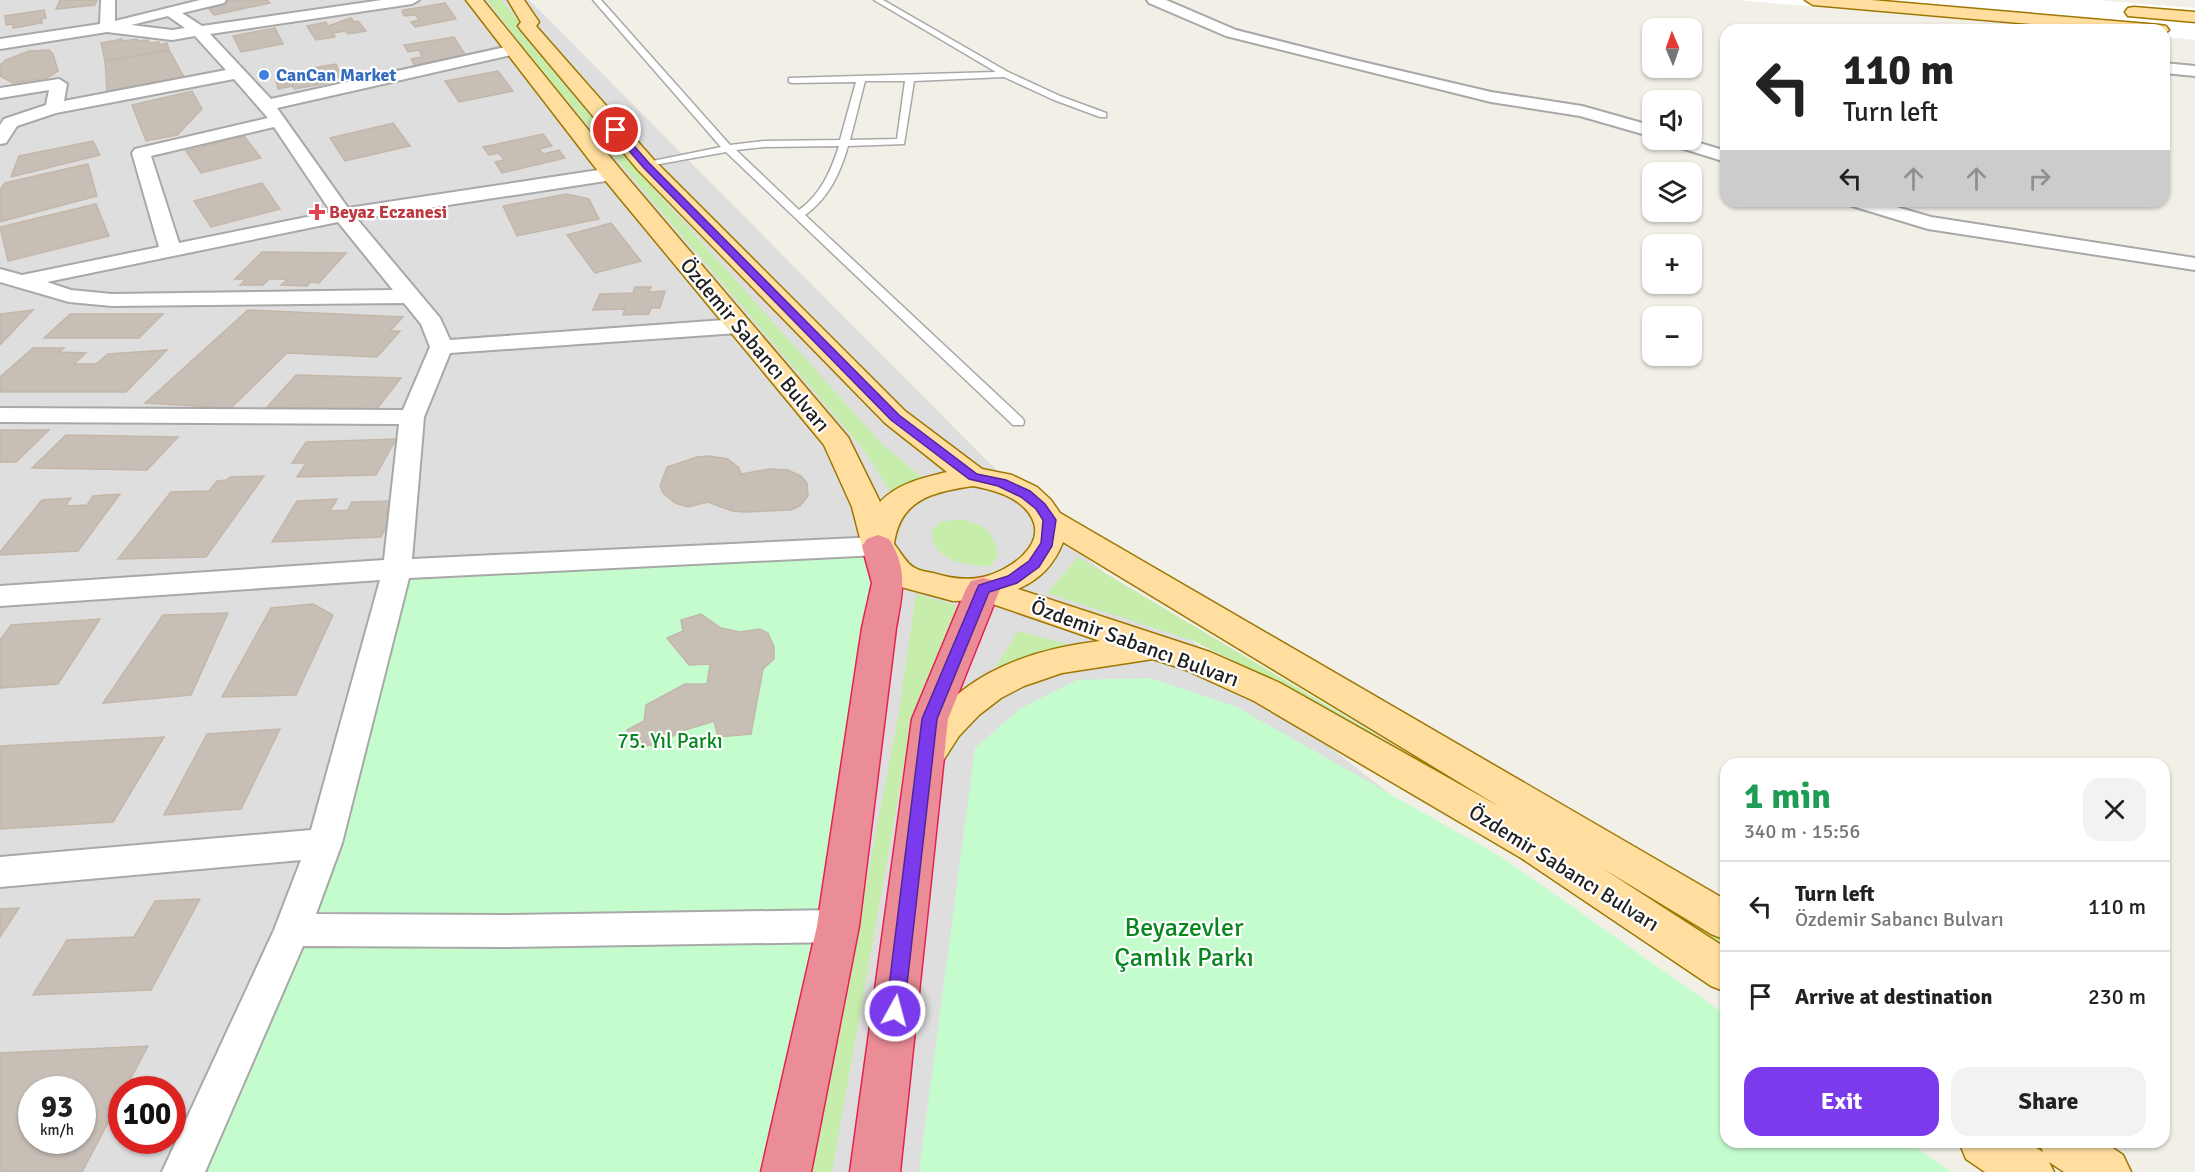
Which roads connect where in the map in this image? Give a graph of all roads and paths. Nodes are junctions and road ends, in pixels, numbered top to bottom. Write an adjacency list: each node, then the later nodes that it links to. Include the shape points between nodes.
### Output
1 (108, 0): 14 (street)
2 (219, 0): 11 (street)
3 (412, 0): 15 (street)
4 (474, 0): 19 (main road, Özdemir Sabancı Bulvarı)
5 (516, 0): 37 (main road, Özdemir Sabancı Bulvarı, via 530,22 527,26)
6 (597, 0): 34 (lane, via 715,136)
7 (878, 0): 23 (lane)
8 (1154, 0): 31 (street, via 1231,33 1491,97 1582,111)
9 (1813, 0): 13 (main road)
10 (2002, 0): 12 (main road)
11 (170, 11): 14 (street); 15 (street)
12 (2195, 17)
13 (2092, 24)
14 (107, 27): 15 (street, via 172,35); 18 (street)
15 (199, 31): 22 (street)
16 (2170, 31): 17 (main road)
17 (2195, 33)
18 (0, 44)
19 (514, 50): 29 (street); 38 (main road, Özdemir Sabancı Bulvarı)
20 (2170, 69): 21 (street)
21 (2195, 71)
22 (238, 73): 28 (street); 29 (street)
23 (1005, 74): 24 (lane); 30 (lane)
24 (910, 78): 25 (lane); 33 (lane, via 901,142)
25 (861, 79): 26 (lane); 33 (lane)
26 (792, 80)
27 (0, 93): 28 (street, via 59,84)
28 (54, 108): 32 (street, via 10,123)
29 (273, 113): 41 (street); 42 (street, via 141,153)
30 (1103, 115)
31 (1642, 129)
32 (0, 139)
33 (843, 142): 34 (lane); 40 (lane, via 823,195)
34 (730, 148): 37 (lane); 40 (lane)
35 (1702, 149): 36 (street)
36 (1720, 155)
37 (646, 165): 52 (main road, Özdemir Sabancı Bulvarı, via 895,417)
38 (612, 174): 41 (street); 47 (main road, Özdemir Sabancı Bulvarı)
39 (1876, 207): 43 (street, via 1928,223)
40 (800, 214): 51 (lane)
41 (343, 215): 42 (street); 46 (street)
42 (171, 251): 45 (street)
43 (2195, 264)
44 (0, 275): 45 (street)
45 (22, 281): 46 (street, via 69,296 112,300)
46 (410, 296): 48 (street, via 432,322)
47 (738, 326): 48 (street); 54 (main road, Özdemir Sabancı Bulvarı, via 838,443 867,507)
48 (441, 347): 50 (street)
49 (0, 415): 50 (street)
50 (412, 417): 55 (street)
51 (1018, 422)
52 (973, 477): 53 (main road, Özdemir Sabancı Bulvarı, via 1001,482 1026,494); 54 (main road, via 943,481 896,504 883,521)
53 (1049, 520): 56 (main road, via 1047,543 1034,564 1013,580); 62 (main road, Özdemir Sabancı Bulvarı)
54 (878, 546): 55 (street); 56 (main road, Özdemir Sabancı Bulvarı, via 902,576 953,590); 63 (highway, via 888,583)
55 (396, 569): 57 (street); 60 (street)
56 (983, 589): 58 (main road, Özdemir Sabancı Bulvarı); 59 (highway, via 930,719)
57 (0, 596)
58 (1158, 648): 59 (main road, via 1069,657 1027,669 993,686 968,705 947,725); 65 (main road, Özdemir Sabancı Bulvarı, via 1198,661 1277,698 1534,846)
59 (926, 757): 70 (highway)
60 (325, 843): 61 (street); 64 (street)
61 (0, 872)
62 (1720, 917)
63 (838, 926): 64 (street); 69 (highway)
64 (292, 930): 68 (street)
65 (1720, 968)
66 (1992, 1148): 71 (main road)
67 (2072, 1148): 72 (main road)
68 (183, 1172)
69 (786, 1172)
70 (875, 1172)
71 (2029, 1172)
72 (2106, 1172)

